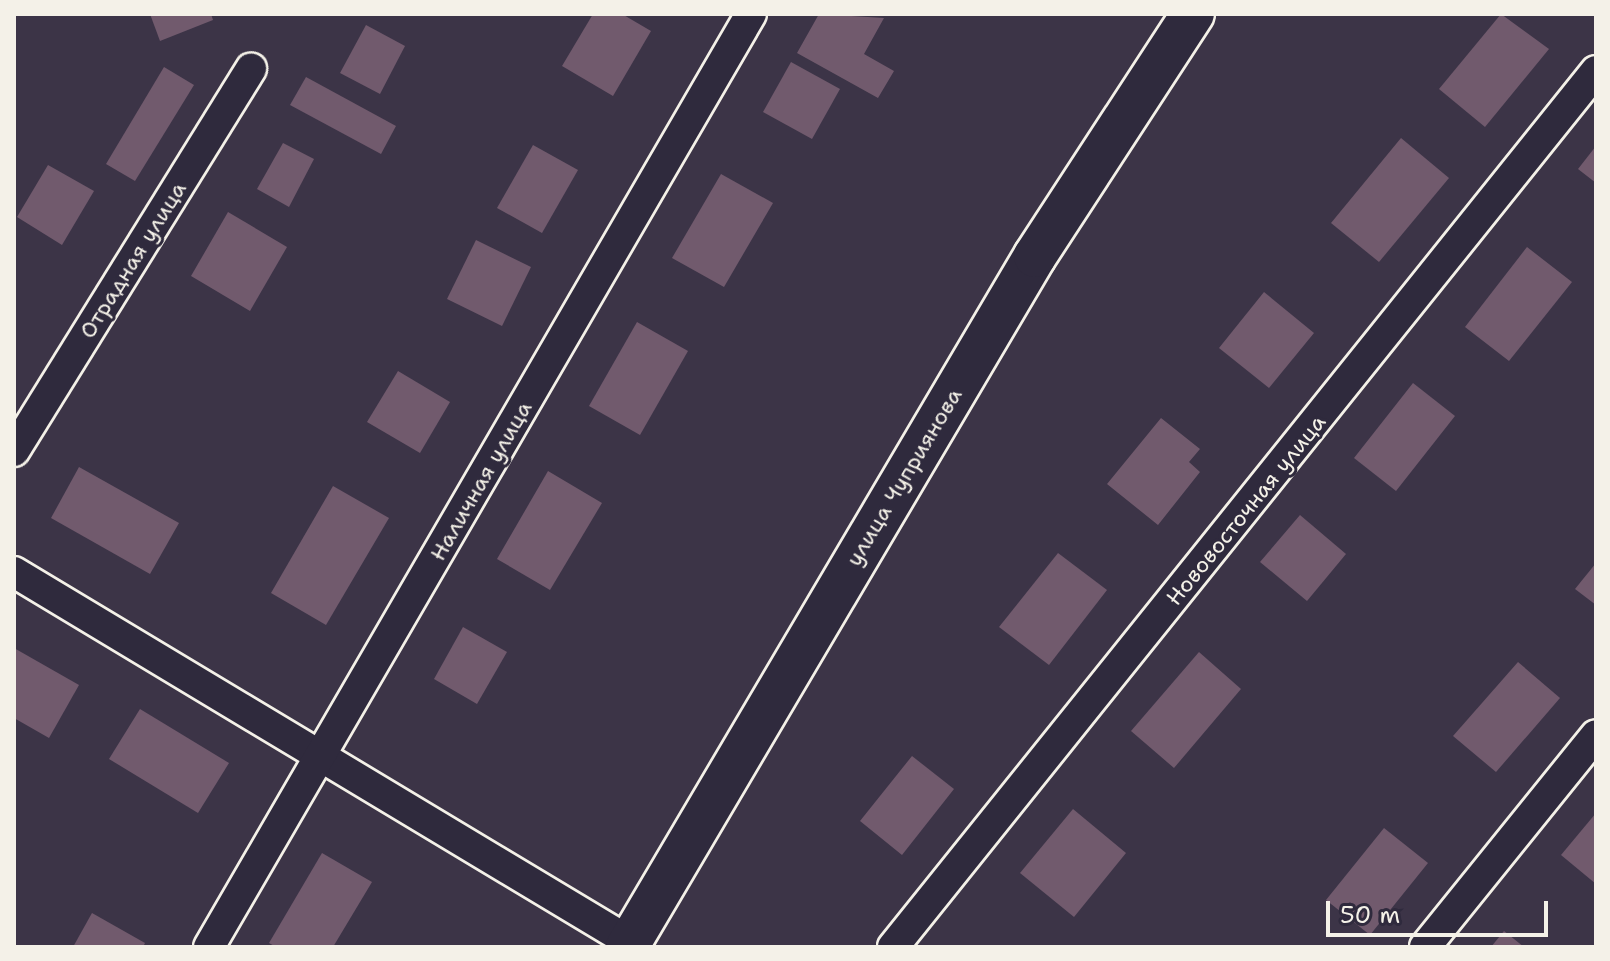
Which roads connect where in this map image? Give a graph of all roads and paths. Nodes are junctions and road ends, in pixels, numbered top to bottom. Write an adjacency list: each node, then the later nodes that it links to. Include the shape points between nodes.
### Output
1 (751, 14): 8 (street, Наличная улица)
2 (1193, 14): 9 (street, улица Чуприянова, via 1035,256)
3 (251, 69): 5 (street, Отрадная улица)
4 (1596, 71): 11 (street, Нововосточная улица)
5 (14, 451)
6 (14, 572): 8 (street)
7 (1596, 735): 12 (street)
8 (320, 759): 9 (street); 10 (street, Наличная улица)
9 (629, 944)
10 (209, 947)
11 (893, 947)
12 (1425, 947)

